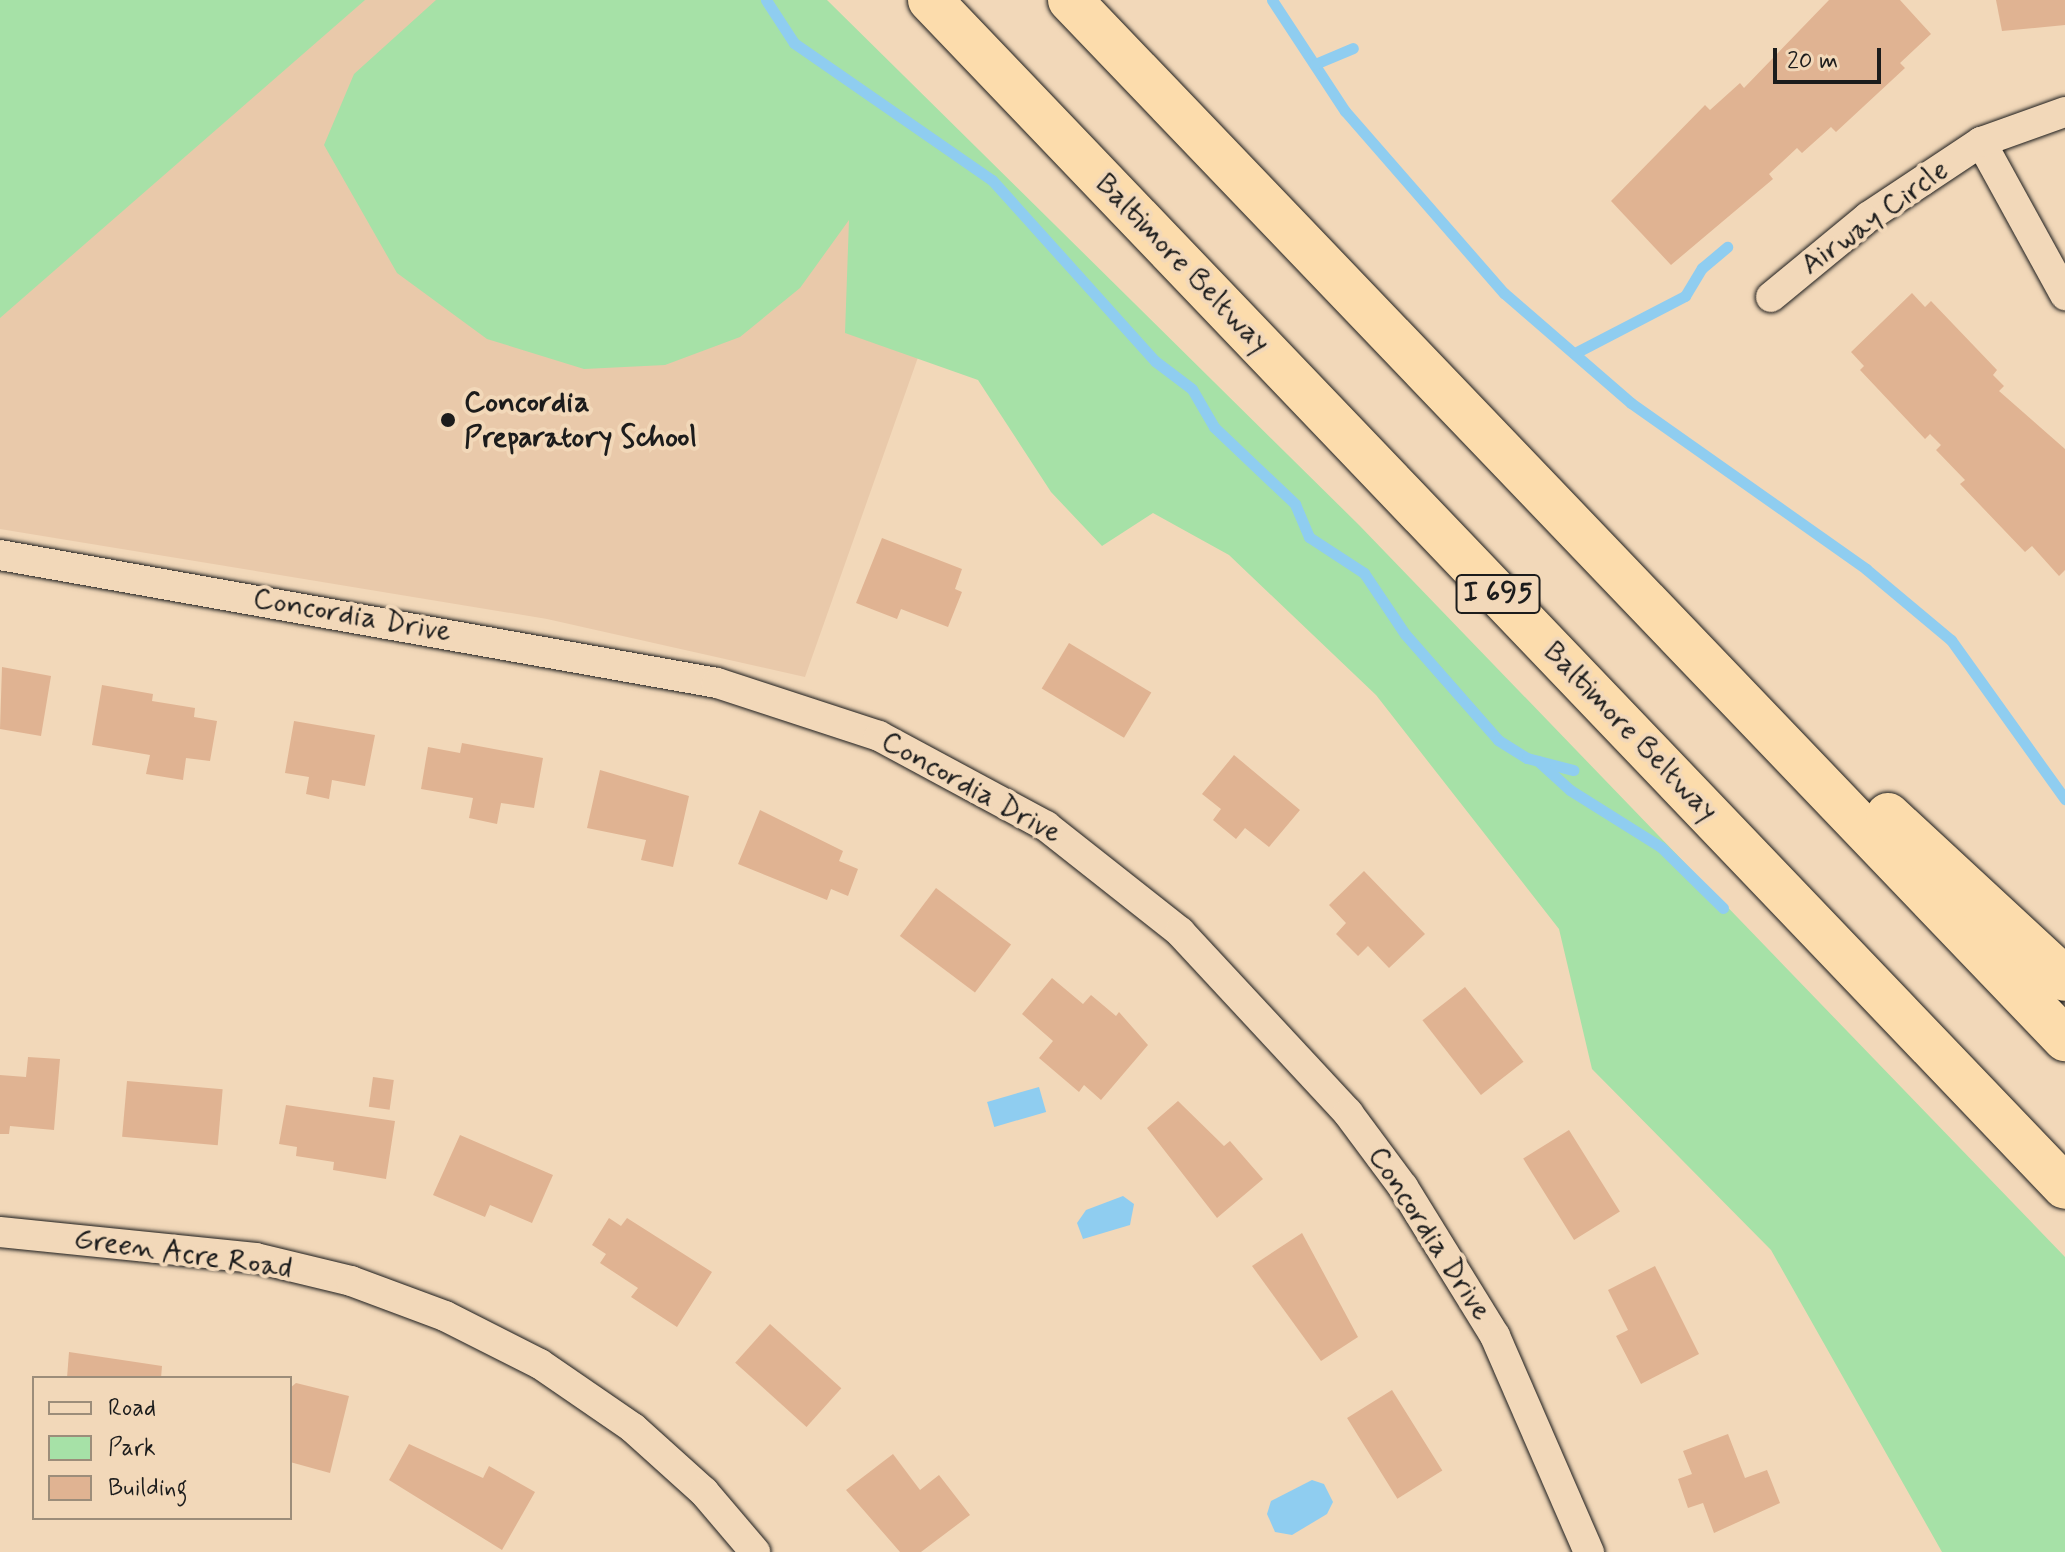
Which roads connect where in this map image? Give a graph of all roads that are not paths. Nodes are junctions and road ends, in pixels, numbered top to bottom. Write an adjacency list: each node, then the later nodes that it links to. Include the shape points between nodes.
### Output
1 (930, 0): 11 (highway, Baltimore Beltway / I 695)
2 (1070, 0): 7 (highway)
3 (2065, 112): 4 (street, Airway Circle)
4 (1981, 142): 5 (street, Airway Circle); 6 (street, Airway Circle, via 1868,217)
5 (2065, 295)
6 (1771, 297)
7 (1556, 508): 9 (highway); 10 (highway)
8 (0, 555): 14 (street, Concordia Drive, via 717,683 879,736 1046,826 1180,932 1348,1113 1403,1187 1495,1336)
9 (2065, 979)
10 (2065, 1039)
11 (2065, 1187)
12 (0, 1232): 13 (street, Green Acre Road, via 256,1258 351,1281 445,1316 540,1364 633,1428 704,1492)
13 (755, 1552)
14 (1589, 1552)

